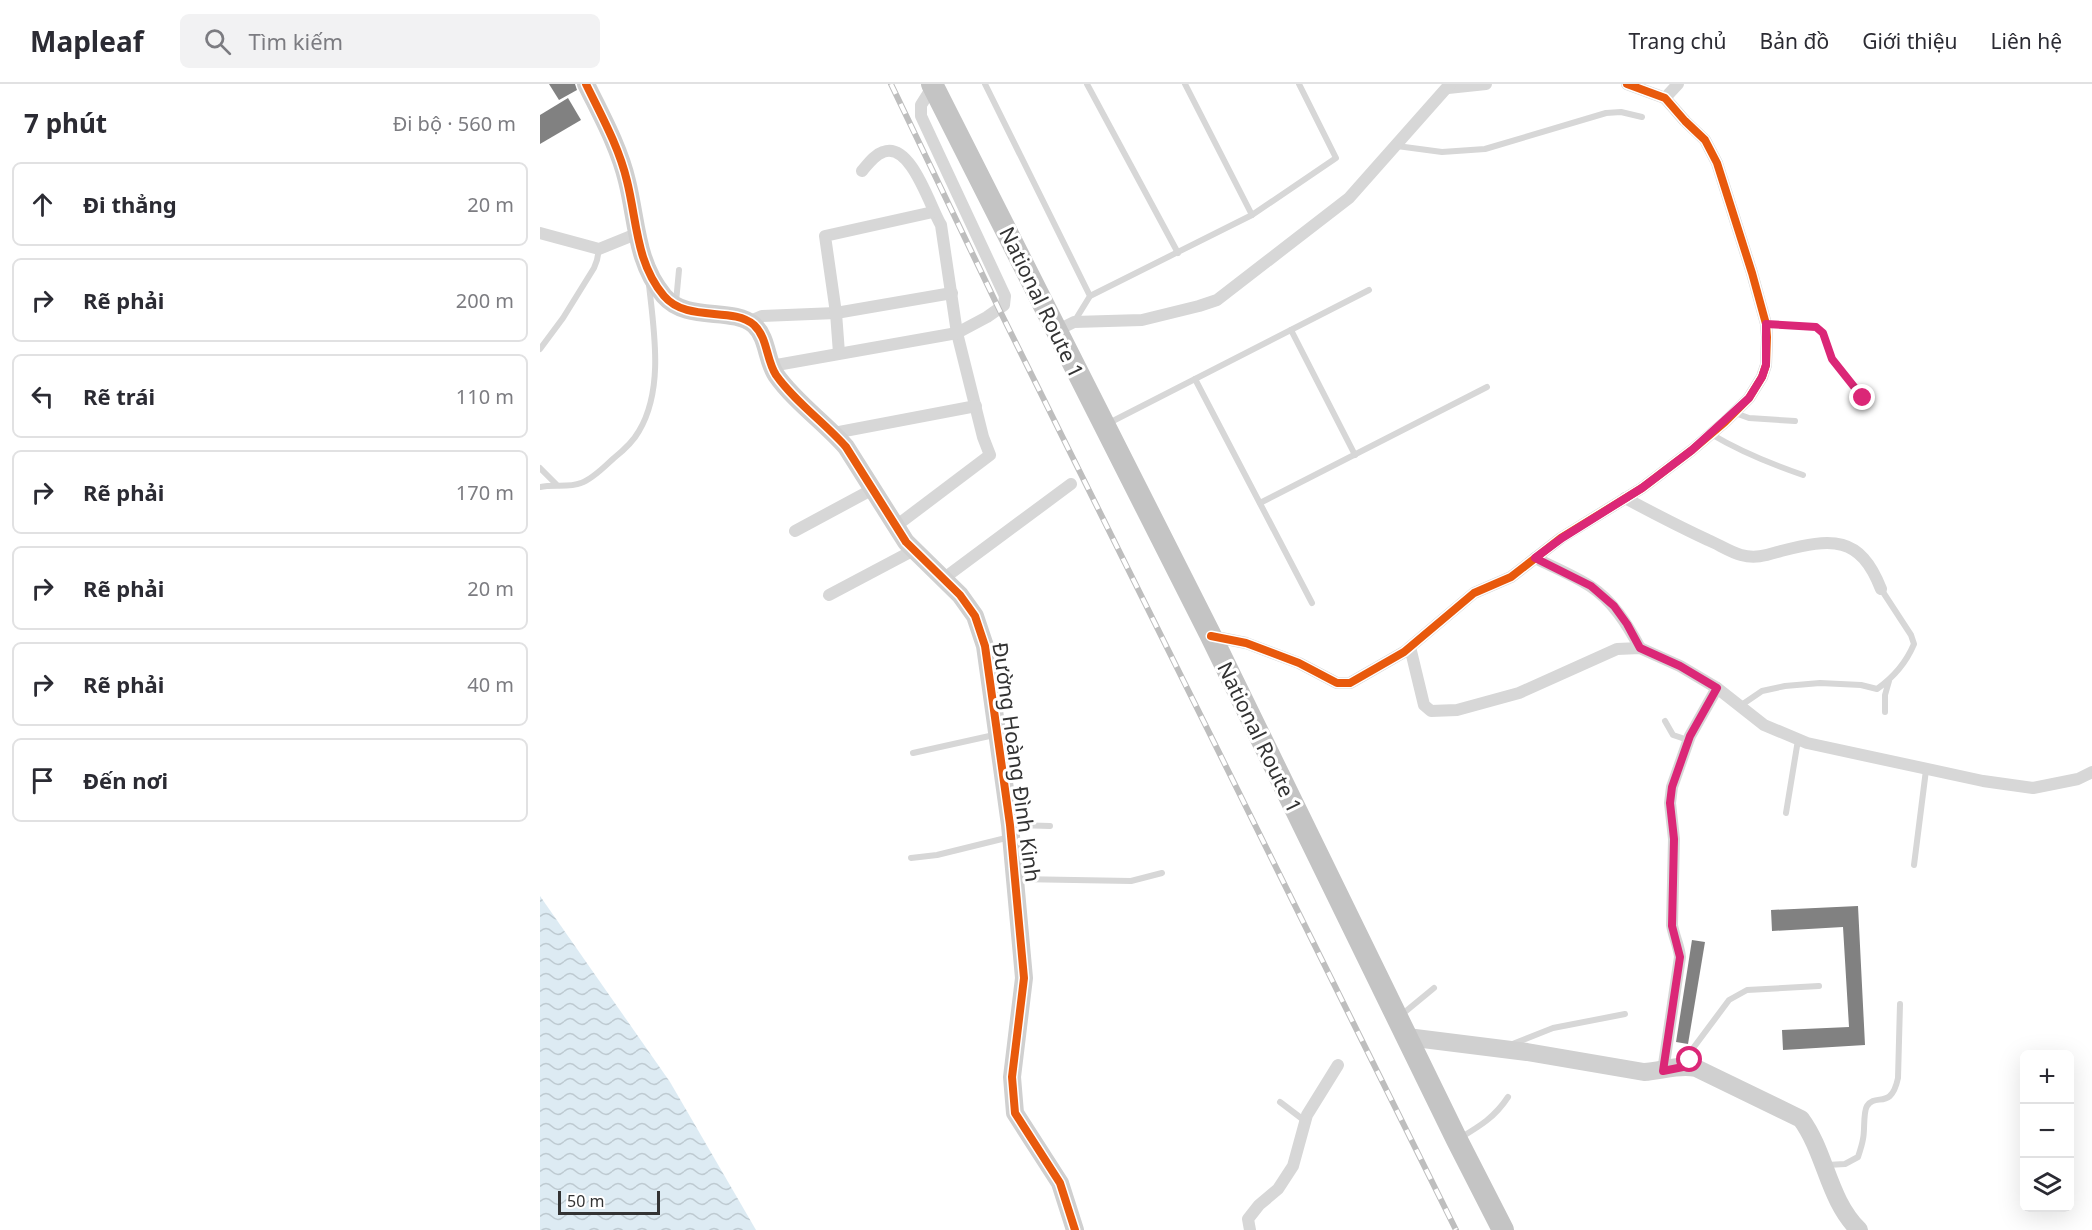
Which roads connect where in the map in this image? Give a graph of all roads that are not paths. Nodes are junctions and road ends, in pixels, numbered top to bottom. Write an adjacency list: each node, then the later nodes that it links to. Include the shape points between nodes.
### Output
1 (586, 84): 18 (street, via 619,155)
2 (985, 84): 25 (lane)
3 (1087, 84): 20 (lane)
4 (1185, 84): 16 (lane)
5 (1299, 84): 16 (lane, via 1336,158)
6 (1486, 84): 10 (street)
7 (1627, 84): 11 (street)
8 (1678, 84): 11 (street)
9 (932, 85): 30 (highway, National Route 1); 32 (street, via 921,105 921,116 1005,299 999,309)
10 (1449, 86): 13 (street)
11 (1665, 98): 29 (street, via 1705,140 1717,163)
12 (1642, 117): 13 (lane, via 1606,113 1485,149 1442,152)
13 (1396, 146): 30 (street, via 1349,198 1217,300 1143,320)
14 (862, 171): 15 (street, via 881,152 899,154 915,170)
15 (933, 212): 24 (street, via 942,230); 27 (street, via 825,236)
16 (1252, 215): 20 (lane)
17 (540, 233): 19 (street)
18 (636, 234): 19 (street); 21 (street)
19 (599, 249): 33 (lane, via 594,268)
20 (1178, 253): 25 (lane)
21 (645, 267): 26 (street, via 666,298); 48 (lane, via 655,371 651,405 630,444 610,462 582,483)
22 (678, 270): 26 (lane)
23 (1369, 290): 31 (lane)
24 (952, 294): 27 (street); 32 (street)
25 (1090, 296): 30 (lane)
26 (676, 305): 28 (street)
27 (836, 313): 28 (street, via 762,316); 34 (street)
28 (748, 322): 35 (street, Đường Hoàng Đình Kinh, via 759,332)
29 (1766, 324): 38 (lane, via 1816,327 1823,333 1832,359); 40 (street, via 1766,365 1762,377)
30 (1065, 327): 42 (highway, National Route 1)
31 (1291, 330): 36 (lane); 45 (lane)
32 (957, 333): 34 (street); 39 (street)
33 (540, 349)
34 (839, 353): 35 (street)
35 (771, 366): 43 (street, Đường Hoàng Đình Kinh, via 783,384)
36 (1195, 379): 42 (lane); 53 (lane)
37 (1487, 387): 45 (lane)
38 (1863, 398)
39 (976, 406): 43 (street); 54 (street, via 990,455)
40 (1734, 413): 41 (lane, via 1749,418); 44 (street)
41 (1795, 421)
42 (1104, 426): 62 (highway, National Route 1)
43 (834, 433): 51 (street, Đường Hoàng Đình Kinh)
44 (1711, 434): 47 (lane, via 1769,464); 52 (street)
45 (1355, 454): 53 (lane)
46 (540, 468): 48 (lane)
47 (1803, 475)
48 (556, 484): 50 (lane)
49 (1071, 484): 58 (street)
50 (540, 487)
51 (873, 489): 54 (street, Đường Hoàng Đình Kinh); 55 (street)
52 (1625, 498): 57 (street); 59 (street, via 1741,555 1761,558 1839,542 1864,556)
53 (1260, 503): 61 (lane)
54 (896, 526): 56 (street, Đường Hoàng Đình Kinh)
55 (795, 531)
56 (914, 550): 58 (street, Đường Hoàng Đình Kinh); 60 (street)
57 (1535, 558): 63 (street, via 1511,577 1474,593); 64 (street, via 1591,586 1614,606)
58 (943, 579): 70 (street, Đường Hoàng Đình Kinh, via 969,607 980,629)
59 (1881, 589): 65 (lane, via 1914,644 1907,661)
60 (829, 595)
61 (1312, 603)
62 (1210, 636): 63 (street, via 1246,643 1299,663 1337,683 1350,683); 87 (highway, National Route 1)
63 (1410, 647): 64 (street, via 1424,705 1431,711 1457,710 1519,693 1617,649)
64 (1640, 648): 66 (street)
65 (1889, 680): 67 (lane, via 1877,689 1820,683 1785,686 1762,691); 68 (lane)
66 (1717, 688): 67 (street); 71 (street)
67 (1740, 706): 72 (street, via 1764,724)
68 (1885, 712)
69 (1665, 721): 71 (lane, via 1673,735)
70 (997, 734): 73 (lane); 78 (street, Đường Hoàng Đình Kinh)
71 (1689, 740): 91 (street, via 1670,803 1674,839 1672,926 1680,957)
72 (1798, 740): 74 (street); 76 (lane)
73 (913, 753)
74 (1926, 770): 75 (street, via 2033,788 2078,779); 80 (lane)
75 (2092, 772)
76 (1786, 813)
77 (1050, 826): 78 (lane)
78 (1011, 831): 79 (lane, via 937,855); 82 (street, Đường Hoàng Đình Kinh)
79 (911, 858)
80 (1914, 865)
81 (1162, 873): 82 (lane, via 1123,881)
82 (1015, 879): 97 (street, Đường Hoàng Đình Kinh, via 1024,978 1012,1104 1060,1183)
83 (1819, 986): 90 (lane, via 1747,990 1729,1000 1694,1047)
84 (1434, 988): 87 (lane)
85 (1900, 1004): 96 (lane, via 1898,1078 1891,1097 1868,1104 1857,1157 1845,1164)
86 (1625, 1014): 88 (lane, via 1553,1028)
87 (1402, 1028): 88 (street); 95 (highway, National Route 1)
88 (1503, 1050): 91 (street, via 1644,1072)
89 (1338, 1065): 94 (street)
90 (1688, 1066): 91 (street); 96 (street, via 1801,1119)
91 (1663, 1071)
92 (1508, 1097): 95 (lane, via 1491,1119)
93 (1281, 1102): 94 (lane)
94 (1306, 1121): 98 (street, via 1293,1166 1278,1189 1251,1215)
95 (1456, 1140): 99 (highway, National Route 1)
96 (1822, 1166): 100 (street, via 1840,1204)
97 (1076, 1230)
98 (1250, 1230)
99 (1503, 1230)
100 (1859, 1230)

